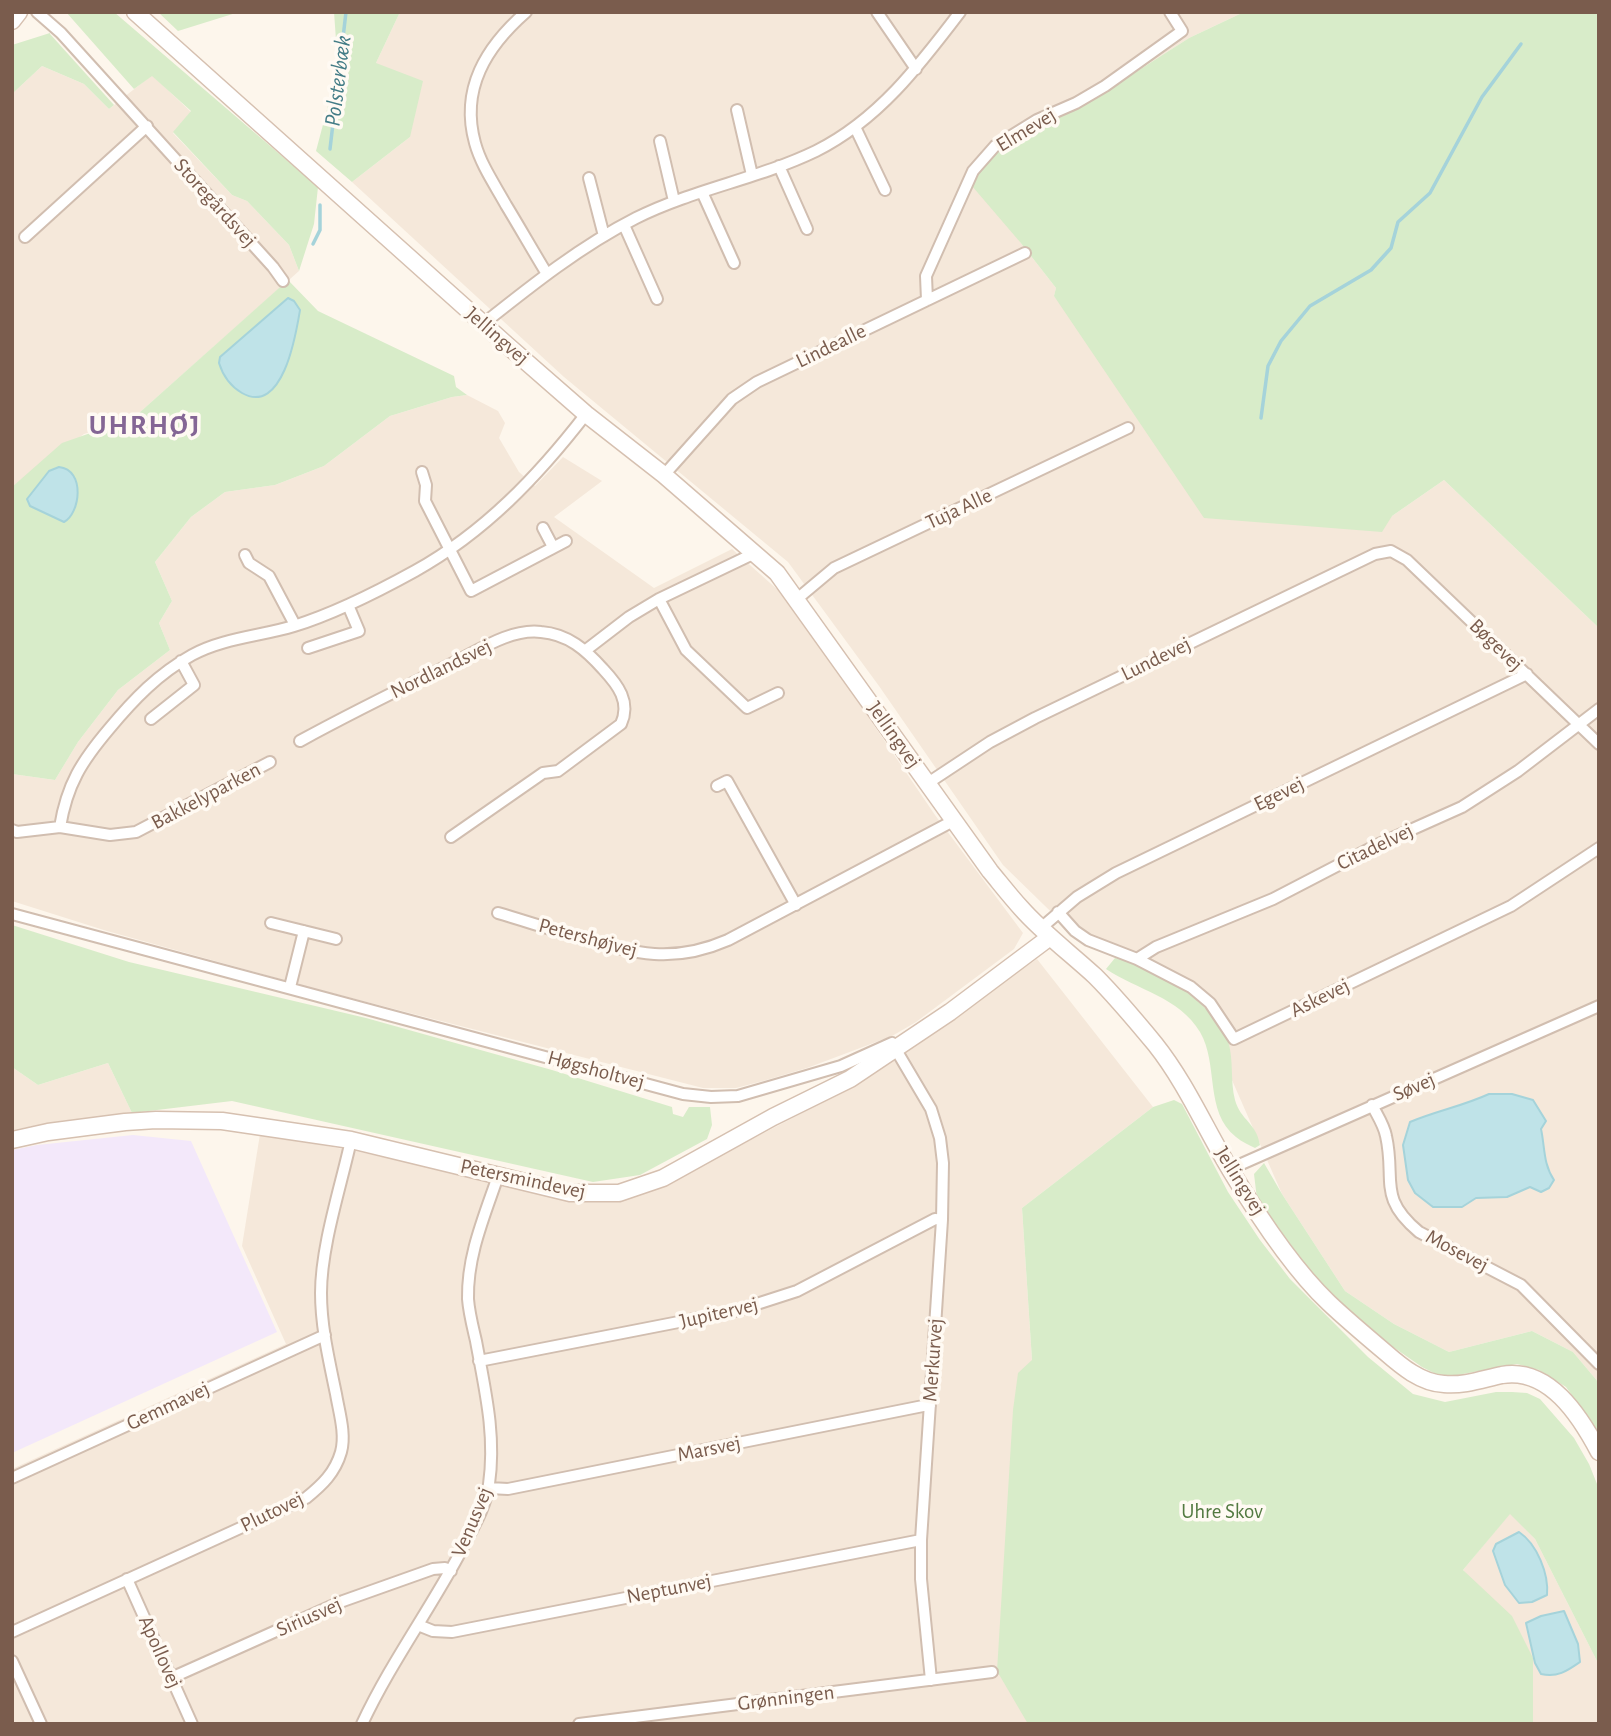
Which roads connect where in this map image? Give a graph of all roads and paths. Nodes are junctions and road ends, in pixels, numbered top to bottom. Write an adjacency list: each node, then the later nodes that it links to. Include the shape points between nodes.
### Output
1 (19, 12): 8 (main road)
2 (37, 12): 11 (street, Storegårdsvej)
3 (135, 12): 30 (main road, Jellingvej)
4 (526, 12): 26 (street, via 485,56 474,85 471,116 484,166)
5 (877, 12): 9 (street)
6 (960, 12): 9 (street)
7 (1170, 12): 29 (street, Elmevej, via 1182,31 1105,86 1015,132 973,171 926,276)
8 (12, 21)
9 (916, 69): 12 (street)
10 (737, 110): 15 (street)
11 (147, 127): 23 (street); 27 (street, Storegårdsvej)
12 (855, 127): 14 (street); 17 (street)
13 (660, 141): 19 (street)
14 (779, 166): 15 (street); 21 (street)
15 (752, 175): 18 (street)
16 (589, 178): 22 (street)
17 (885, 190)
18 (702, 192): 19 (street); 25 (street)
19 (674, 201): 20 (street)
20 (624, 225): 22 (street); 28 (street)
21 (807, 229)
22 (604, 236): 26 (street)
23 (25, 237)
24 (1025, 253): 29 (street, Lindealle)
25 (734, 262)
26 (547, 274): 30 (street)
27 (282, 281)
28 (657, 299)
29 (927, 300): 34 (street, Lindealle, via 779,371 732,399)
30 (483, 324): 31 (main road, Jellingvej)
31 (586, 414): 34 (main road, Jellingvej); 38 (street, via 521,490)
32 (1128, 428): 43 (street, Tuja Alle, via 834,568)
33 (422, 472): 38 (street, via 425,501)
34 (664, 475): 40 (main road, Jellingvej)
35 (543, 528): 37 (street)
36 (565, 541): 37 (street)
37 (553, 547): 38 (street, via 471,591)
38 (449, 550): 44 (street)
39 (1391, 551): 49 (street, Bøgevej, via 1407,560); 57 (street, Lundevej, via 1364,559 1035,718)
40 (755, 552): 42 (street); 43 (main road, Jellingvej)
41 (245, 555): 45 (street, via 269,576)
42 (659, 599): 47 (street); 50 (street, via 686,650 747,708)
43 (797, 599): 57 (main road, Jellingvej)
44 (348, 605): 45 (street); 46 (street, via 359,631)
45 (295, 625): 48 (street, via 223,643)
46 (308, 648)
47 (586, 650): 54 (street, Nordlandsvej, via 562,636 523,632); 62 (street, Nordlandsvej, via 617,684 625,702 621,724 558,771 543,773)
48 (181, 661): 52 (street, via 194,685); 60 (street, via 138,695 87,755 64,800)
49 (1527, 674): 53 (street, Bøgevej); 65 (street, Egevej, via 1116,873)
50 (778, 693)
51 (1599, 709): 53 (street, Citadelvej)
52 (151, 719)
53 (1578, 724): 55 (street, Bøgevej); 72 (street, Citadelvej, via 1462,807)
54 (300, 741)
55 (1599, 744)
56 (270, 762): 60 (street, Bakkelyparken, via 136,832 110,835)
57 (928, 783): 59 (main road, Jellingvej)
58 (717, 786): 64 (street, via 727,781)
59 (953, 821): 64 (street, Petershøjvej); 70 (main road, Jellingvej, via 1010,896)
60 (60, 827): 61 (street, Bakkelyparken)
61 (12, 830)
62 (451, 837)
63 (1599, 848): 72 (street, Askevej, via 1511,906 1234,1040 1210,1003 1191,987)
64 (796, 905): 66 (street, Petershøjvej, via 710,948 680,954 631,953)
65 (1058, 912): 70 (street, Egevej); 72 (street, Askevej, via 1088,940)
66 (498, 913)
67 (12, 915): 73 (street, Høgsholtvej)
68 (271, 923): 69 (street)
69 (303, 931): 71 (street); 73 (street)
70 (1046, 932): 75 (main road, Petersmindevej); 79 (main road, Jellingvej, via 1097,978 1155,1044 1194,1102)
71 (336, 939)
72 (1137, 959)
73 (290, 987): 75 (street, Høgsholtvej, via 711,1097 738,1096 807,1078 892,1043)
74 (1599, 1006): 76 (street, Søvej)
75 (896, 1050): 80 (main road, Petersmindevej, via 850,1079 641,1187 619,1193 570,1193); 81 (street, Merkurvej, via 931,1109 940,1138)
76 (1373, 1105): 79 (street, Søvej); 84 (street, Mosevej, via 1386,1135 1391,1196 1406,1221 1521,1285)
77 (12, 1140): 78 (main road, Petersmindevej, via 156,1120 222,1121)
78 (351, 1140): 80 (main road, Petersmindevej); 82 (street, Plutovej, via 321,1291)
79 (1230, 1169): 86 (main road, Jellingvej, via 1297,1267 1327,1302 1395,1361 1411,1373 1444,1384 1503,1375 1530,1377 1560,1396)
80 (498, 1176): 83 (street, Venusvej, via 474,1243 468,1276)
81 (942, 1220): 83 (street, Jupitervej, via 935,1219 797,1291 735,1311); 85 (street, Merkurvej)
82 (325, 1335): 87 (street, Gemmavej); 91 (street, Plutovej, via 342,1449 324,1483 306,1498)
83 (479, 1361): 88 (street, Venusvej, via 492,1423)
84 (1599, 1364)
85 (930, 1406): 88 (street, Marsvej, via 508,1489); 89 (street, Merkurvej)
86 (1599, 1452)
87 (12, 1478)
88 (489, 1488): 90 (street, Venusvej)
89 (920, 1540): 92 (street, Neptunvej, via 452,1632); 97 (street, Merkurvej)
90 (451, 1571): 92 (street, Venusvej); 96 (street, Siriusvej, via 433,1569 343,1601)
91 (127, 1579): 93 (street, Plutovej); 96 (street, Apollovej)
92 (418, 1625): 101 (street, Venusvej)
93 (12, 1632)
94 (12, 1661): 99 (street)
95 (992, 1672): 97 (street, Grønningen)
96 (171, 1678): 100 (street, Apollovej)
97 (931, 1680): 98 (street, Grønningen)
98 (626, 1721): 102 (street, Grønningen)
99 (41, 1724)
100 (192, 1724)
101 (362, 1724)
102 (579, 1724)

